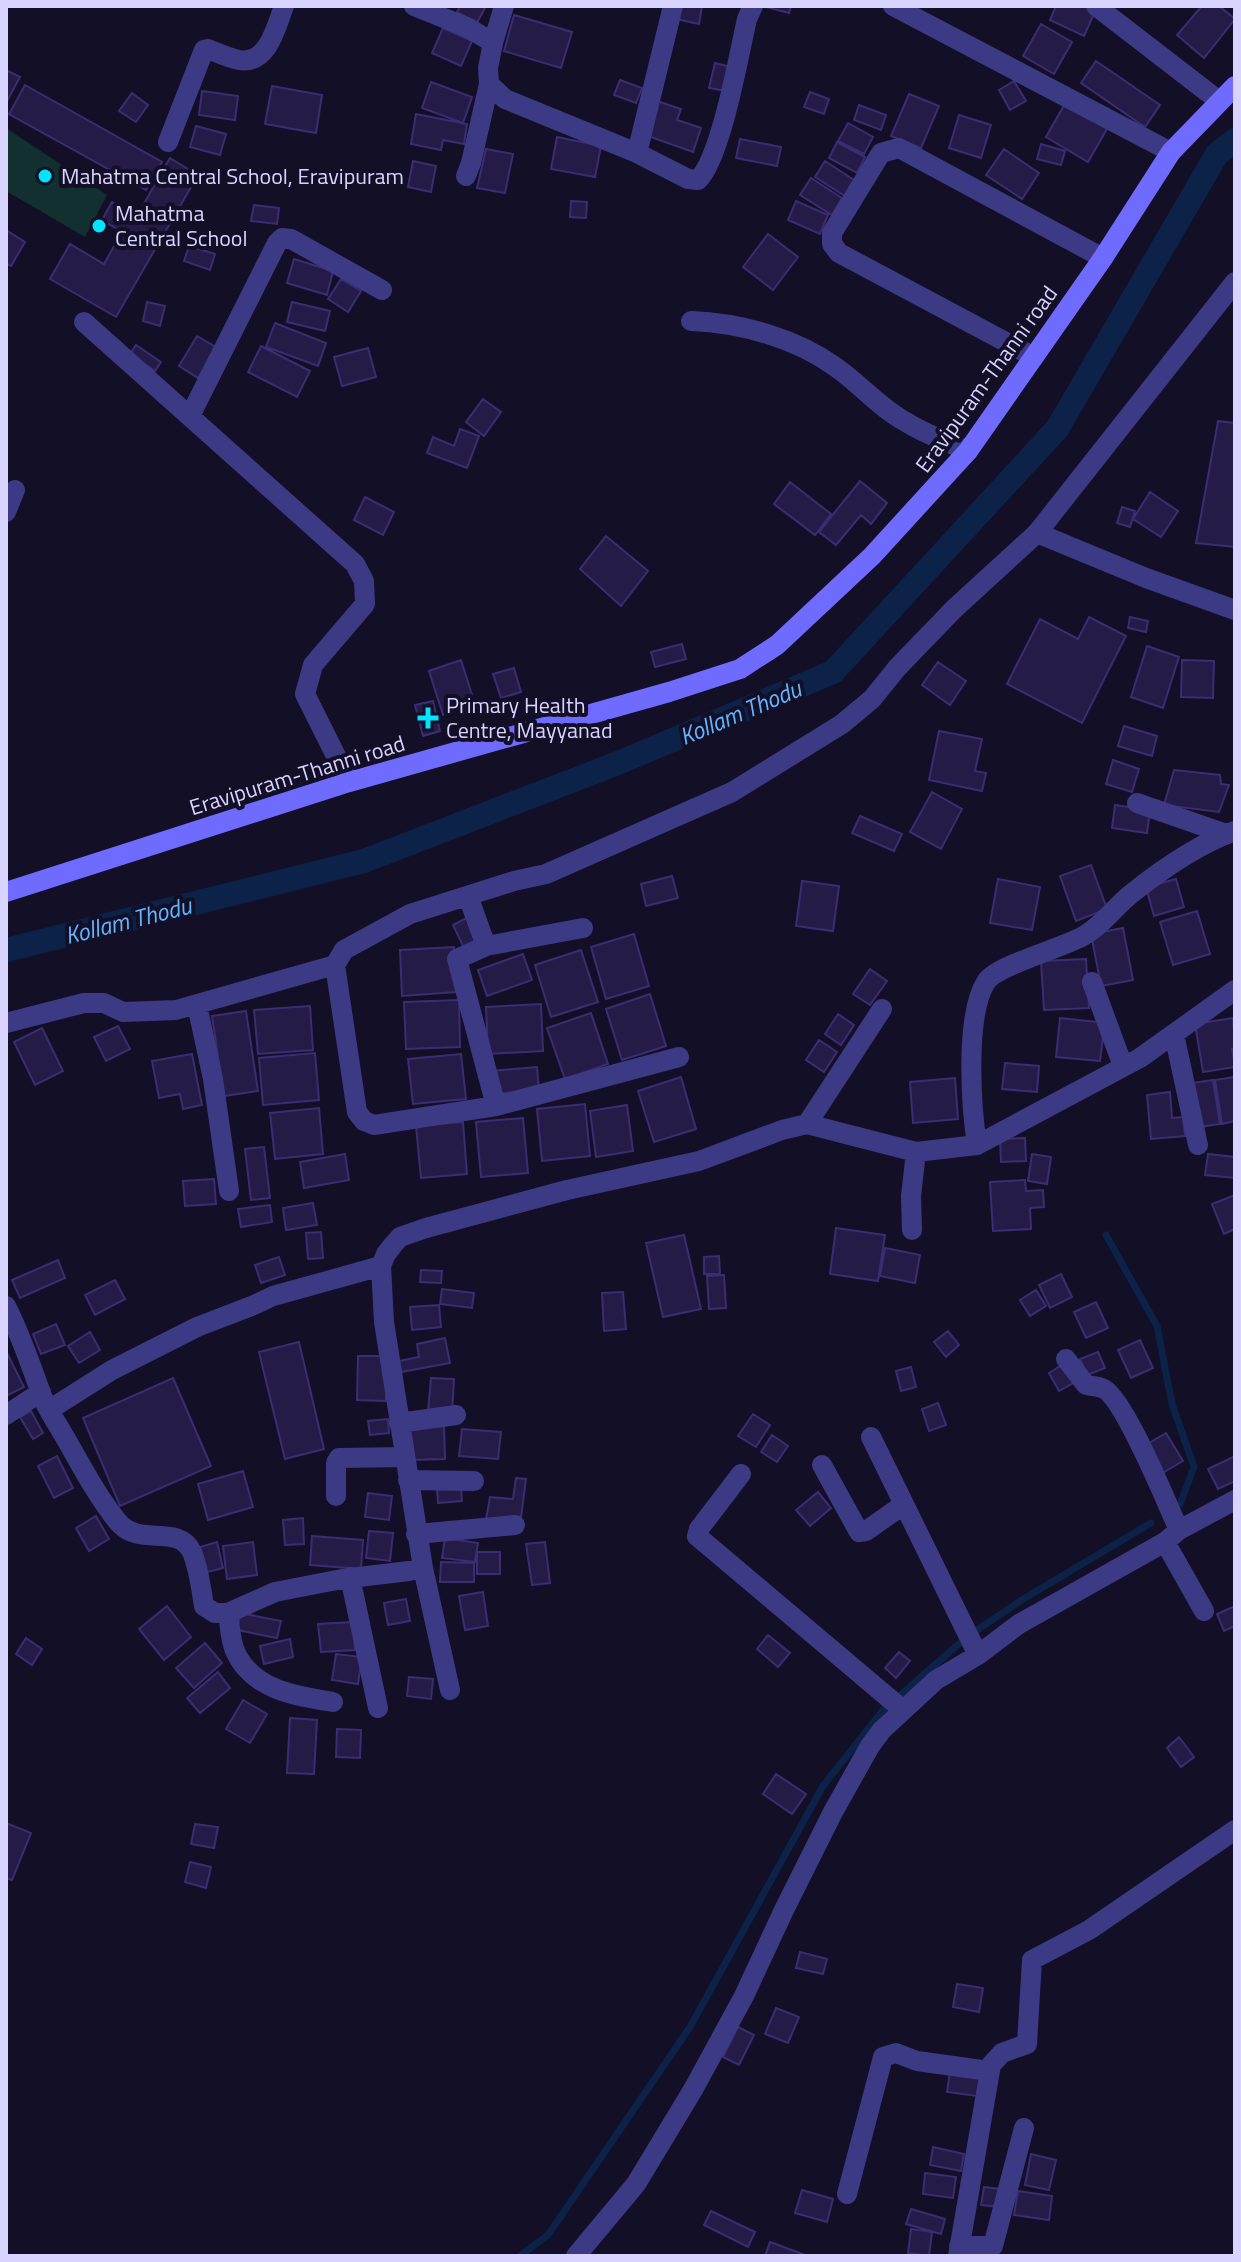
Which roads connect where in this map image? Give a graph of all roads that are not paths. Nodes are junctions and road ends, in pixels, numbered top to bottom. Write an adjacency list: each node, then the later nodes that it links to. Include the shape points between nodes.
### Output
1 (284, 6): 12 (street, via 266,49 254,60 204,50)
2 (414, 6): 8 (street, via 462,24)
3 (504, 6): 8 (street)
4 (673, 6): 14 (street)
5 (753, 6): 14 (street, via 705,173 698,180 688,179)
6 (893, 6): 13 (street)
7 (1096, 6): 11 (street)
8 (493, 43): 9 (street)
9 (489, 84): 14 (street, via 505,99); 15 (street)
10 (1235, 86): 11 (main road, Eravipuram-Thanni road)
11 (1219, 101): 13 (main road, Eravipuram-Thanni road)
12 (168, 142)
13 (1171, 152): 16 (main road, Eravipuram-Thanni road)
14 (637, 153)
15 (466, 176)
16 (1103, 258): 21 (main road, Eravipuram-Thanni road); 21 (street, via 899,148 881,153 832,233 832,244 839,253)
17 (1235, 282): 26 (street)
18 (382, 290): 22 (street, via 282,238)
19 (691, 321): 23 (street, via 753,329 817,356 904,422)
20 (84, 322): 22 (street)
21 (1034, 357): 23 (main road, Eravipuram-Thanni road)
22 (190, 416): 28 (street, via 355,564 364,581 365,604 313,665 305,694)
23 (968, 451): 28 (main road, Eravipuram-Thanni road, via 872,556 777,645 740,669)
24 (15, 490): 25 (street)
25 (6, 512)
26 (1037, 533): 27 (street); 32 (street, via 954,609 872,699 813,743 732,792 616,844 546,874)
27 (1235, 610)
28 (349, 782): 31 (main road, Eravipuram-Thanni road)
29 (1137, 803): 30 (street)
30 (1231, 832): 46 (street, via 1129,895 1086,935 987,979 976,1004 972,1065)
31 (6, 892)
32 (468, 896): 34 (street); 35 (street, via 410,914 344,950)
33 (583, 928): 34 (street)
34 (486, 946): 44 (street, via 457,959)
35 (335, 965): 38 (street); 44 (street, via 357,1112 364,1121 374,1125)
36 (1092, 982): 43 (street)
37 (1235, 990): 41 (street)
38 (197, 1005): 40 (street, via 144,1013 84,1003); 49 (street)
39 (882, 1009): 45 (street)
40 (6, 1023)
41 (1174, 1034): 43 (street); 47 (street)
42 (679, 1057): 44 (street)
43 (1123, 1066): 46 (street)
44 (496, 1106)
45 (807, 1124): 48 (street); 51 (street, via 699,1161 409,1233 393,1245)
46 (977, 1145): 48 (street)
47 (1198, 1145)
48 (916, 1152): 50 (street)
49 (229, 1191)
50 (912, 1230)
51 (381, 1266): 54 (street, via 273,1296); 57 (street)
52 (6, 1306): 54 (street)
53 (1066, 1359): 69 (street, via 1086,1385 1103,1388 1115,1398)
54 (45, 1401): 55 (street); 73 (street, via 85,1475 120,1525 141,1536 178,1538 191,1549 204,1606)
55 (6, 1415)
56 (456, 1415): 57 (street)
57 (399, 1423): 59 (street)
58 (871, 1437): 66 (street)
59 (405, 1457): 62 (street); 64 (street, via 339,1458)
60 (822, 1465): 66 (street, via 859,1532)
61 (741, 1474): 78 (street, via 697,1536)
62 (408, 1480): 63 (street); 68 (street)
63 (474, 1481)
64 (336, 1496)
65 (1235, 1500): 69 (street)
66 (903, 1505): 74 (street)
67 (515, 1525): 68 (street)
68 (416, 1534): 70 (street)
69 (1172, 1536): 72 (street); 74 (street, via 1019,1624)
70 (423, 1568): 71 (street); 75 (street)
71 (350, 1577): 73 (street, via 275,1592); 77 (street)
72 (1204, 1611)
73 (228, 1613): 76 (street, via 235,1650 246,1670 278,1691)
74 (978, 1655): 78 (street, via 936,1680)
75 (450, 1690)
76 (333, 1702)
77 (378, 1708)
78 (903, 1710): 84 (street, via 870,1746 840,1798 694,2088 636,2184)
79 (1235, 1830): 80 (street, via 1089,1930 1032,1960 1027,2044 1002,2053)
80 (989, 2071): 82 (street, via 896,2053 883,2057); 83 (street)
81 (1024, 2128): 83 (street, via 993,2246)
82 (847, 2194)
83 (958, 2251)
84 (576, 2256)

